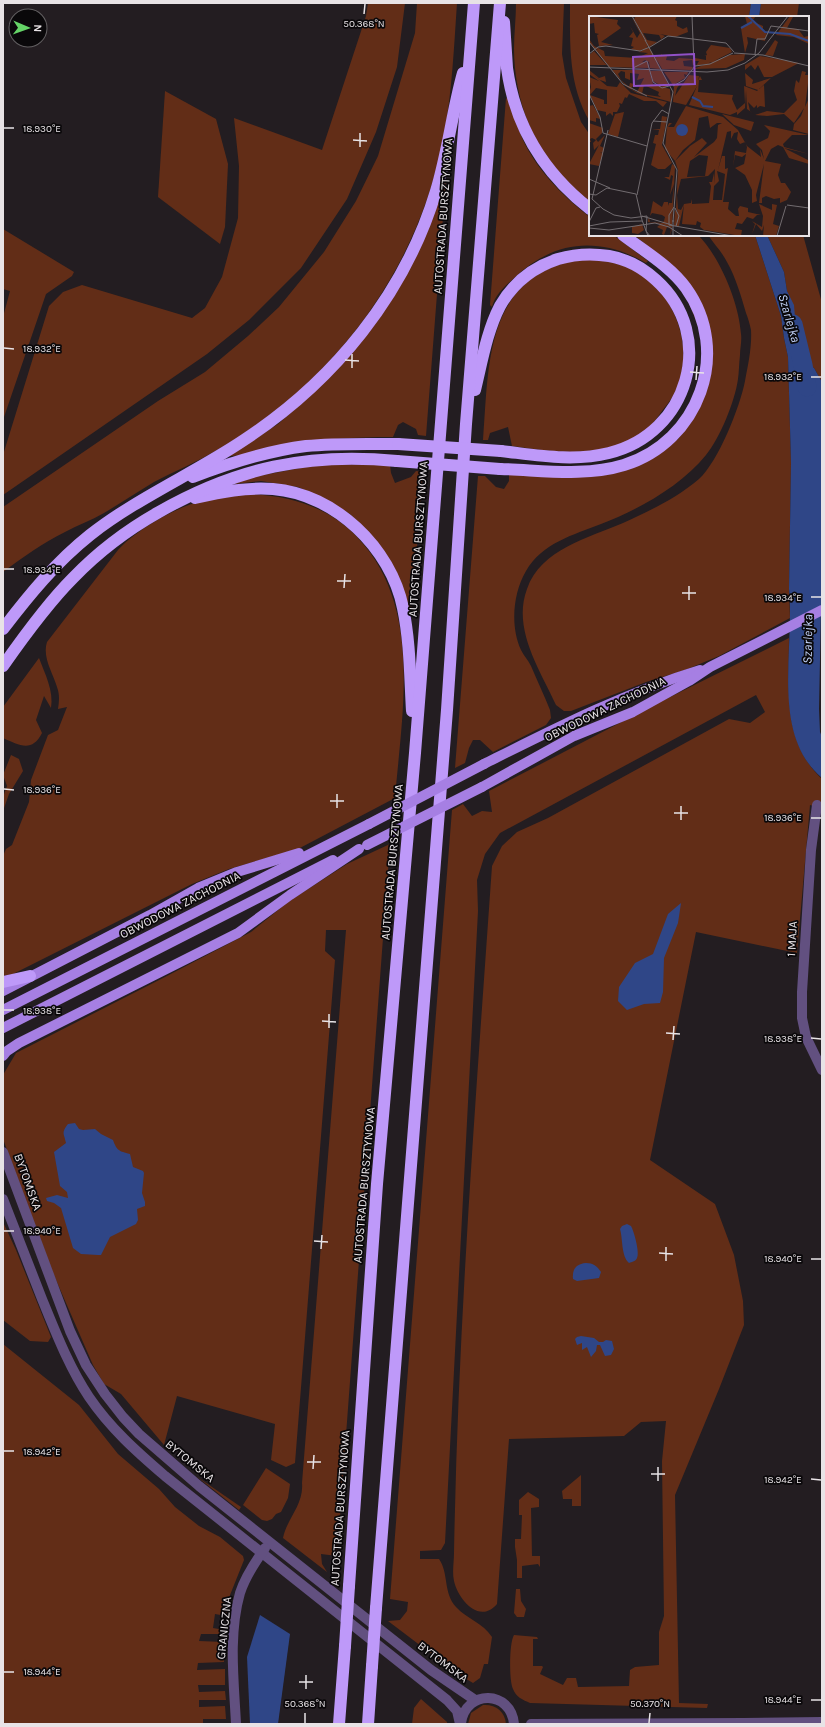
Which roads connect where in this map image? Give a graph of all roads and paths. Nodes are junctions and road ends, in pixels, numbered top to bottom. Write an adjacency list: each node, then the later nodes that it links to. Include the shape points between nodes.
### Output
1 (474, 3): 4 (highway, AUTOSTRADA BURSZTYNOWA)
2 (500, 3): 7 (highway)
3 (503, 3): 5 (highway, via 508,68 525,131 550,172)
4 (470, 43): 8 (highway, via 432,204 405,266 374,317 332,368 287,410); 14 (highway, AUTOSTRADA BURSZTYNOWA)
5 (589, 209)
6 (624, 236): 9 (highway, bridge, via 675,275 694,300 707,348 703,382 694,407 680,429 644,456 625,464 595,471 500,469 328,458 289,463 236,476)
7 (466, 424): 8 (highway, bridge, via 494,320 508,295 526,276 546,264 574,255 595,254 631,263 662,285 680,311 688,338 689,358 682,392 670,415 661,425 631,446 600,455 569,457 398,444 328,444 287,449 242,459); 33 (highway, bridge, via 446,718)
8 (169, 486): 11 (highway, via 108,523 72,550 38,584)
9 (176, 502): 12 (highway, via 123,534 80,570); 14 (highway, via 243,489 291,492 339,514 369,541 387,565 403,608 407,631)
10 (822, 610): 13 (main road)
11 (3, 629)
12 (3, 666)
13 (710, 667): 16 (main road, OBWODOWA ZACHODNIA, bridge, via 623,697 561,725); 17 (main road, OBWODOWA ZACHODNIA, bridge, via 633,712 574,736)
14 (415, 753): 32 (highway, AUTOSTRADA BURSZTYNOWA, bridge, via 377,1184)
15 (817, 805): 24 (street, 1 MAJA, via 810,857 802,1018 806,1037)
16 (332, 842): 18 (main road, via 198,888); 21 (main road, OBWODOWA ZACHODNIA)
17 (363, 847): 22 (main road); 23 (main road, via 238,933 19,1043)
18 (30, 976): 19 (highway); 20 (main road)
19 (3, 982)
20 (3, 991)
21 (3, 1010)
22 (3, 1028)
23 (3, 1056)
24 (822, 1070)
25 (3, 1152): 27 (street, BYTOMSKA, via 70,1331 86,1365 105,1394 139,1434 168,1460)
26 (3, 1200): 28 (street, via 59,1341 74,1373 90,1398 131,1446)
27 (269, 1541): 28 (street, GRANICZNA); 29 (street, BYTOMSKA, via 431,1670)
28 (261, 1553): 31 (street, GRANICZNA, via 240,1594 236,1618 233,1661); 34 (street, via 447,1700 456,1711)
29 (475, 1700): 34 (street, via 464,1710); 35 (street, via 498,1700 510,1710)
30 (822, 1722): 37 (street)
31 (236, 1724)
32 (339, 1724)
33 (368, 1724)
34 (460, 1724)
35 (514, 1724)
36 (532, 1724): 37 (street)
37 (743, 1724)

